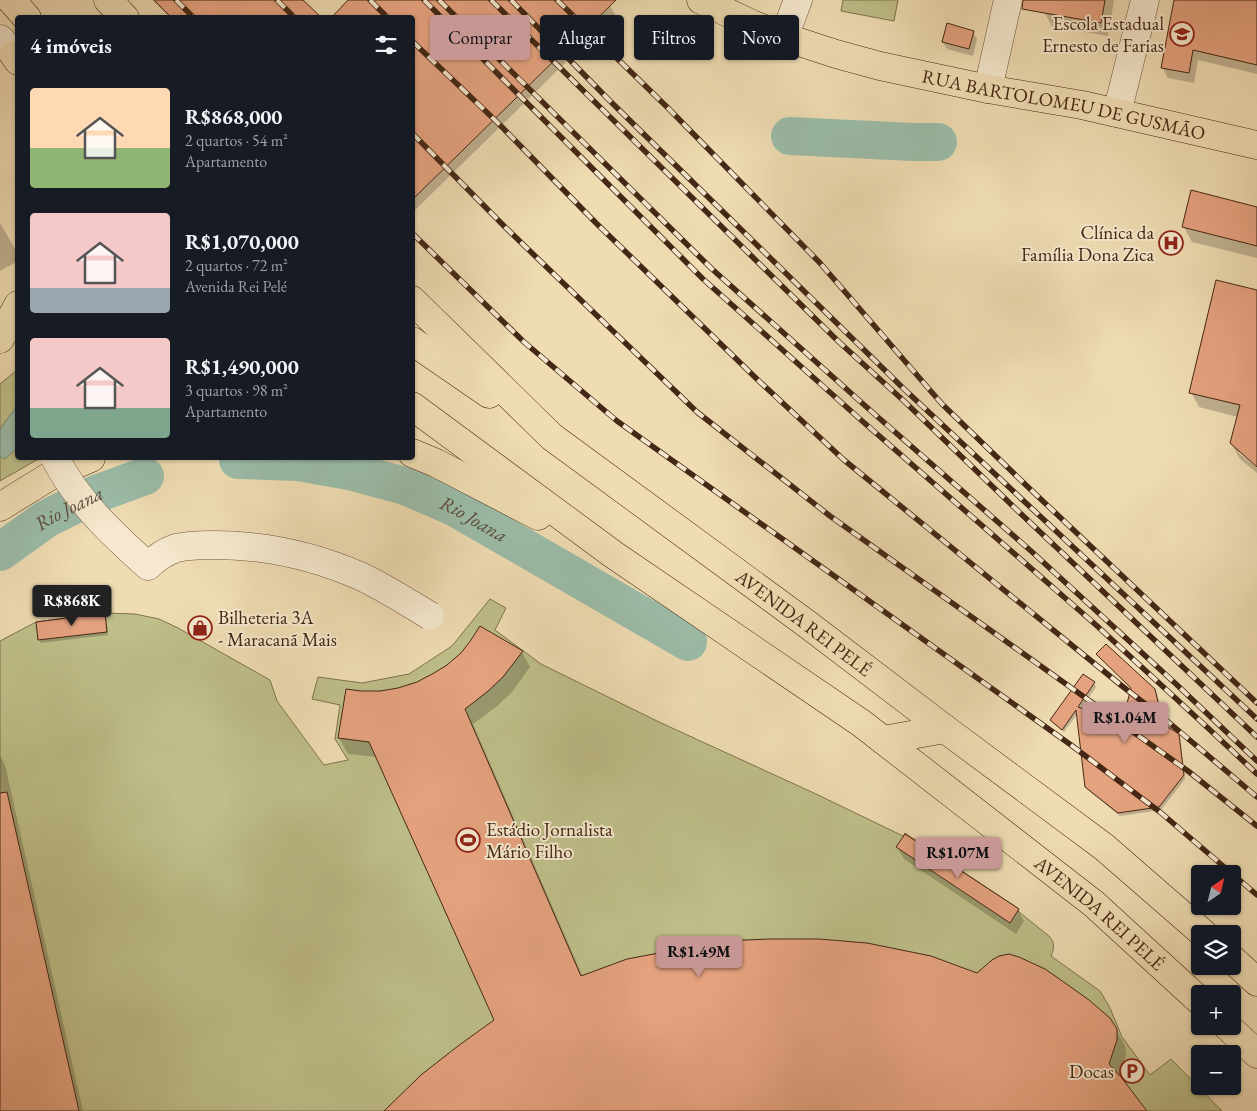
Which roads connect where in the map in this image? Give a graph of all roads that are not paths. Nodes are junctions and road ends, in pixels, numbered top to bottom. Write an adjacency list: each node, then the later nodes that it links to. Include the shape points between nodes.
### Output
1 (11, 0): 7 (main road)
2 (108, 0): 8 (main road)
3 (701, 0): 9 (main road, RUA BARTOLOMEU DE GUSMÃO)
4 (798, 0): 10 (street)
5 (1008, 0): 12 (street)
6 (1145, 0): 13 (street)
7 (24, 15)
8 (122, 15)
9 (733, 15)
10 (792, 15)
11 (799, 42): 12 (main road, RUA BARTOLOMEU DE GUSMÃO, via 854,59)
12 (988, 89): 13 (main road, RUA BARTOLOMEU DE GUSMÃO)
13 (1117, 113): 14 (main road, RUA BARTOLOMEU DE GUSMÃO)
14 (1257, 145)
15 (415, 303): 23 (main road, AVENIDA REI PELÉ)
16 (15, 310): 18 (main road)
17 (15, 331): 21 (main road)
18 (0, 338)
19 (15, 339): 21 (main road)
20 (415, 342): 23 (main road)
21 (0, 348)
22 (415, 408): 28 (main road, AVENIDA REI PELÉ)
23 (552, 437): 30 (main road, AVENIDA REI PELÉ, via 800,618)
24 (415, 454): 28 (main road)
25 (56, 460): 29 (street, bridge, via 88,508 148,566 163,554 190,546 278,551 357,575)
26 (86, 460): 27 (main road, via 50,476)
27 (0, 507)
28 (614, 555): 31 (main road, AVENIDA REI PELÉ)
29 (430, 616)
30 (945, 729): 31 (main road); 32 (main road, AVENIDA REI PELÉ, via 1104,847)
31 (883, 740): 35 (main road, AVENIDA REI PELÉ, via 1094,904)
32 (1194, 925)
33 (1241, 968): 34 (main road)
34 (1257, 982)
35 (1191, 993)
36 (1237, 1035): 37 (main road)
37 (1257, 1054)

